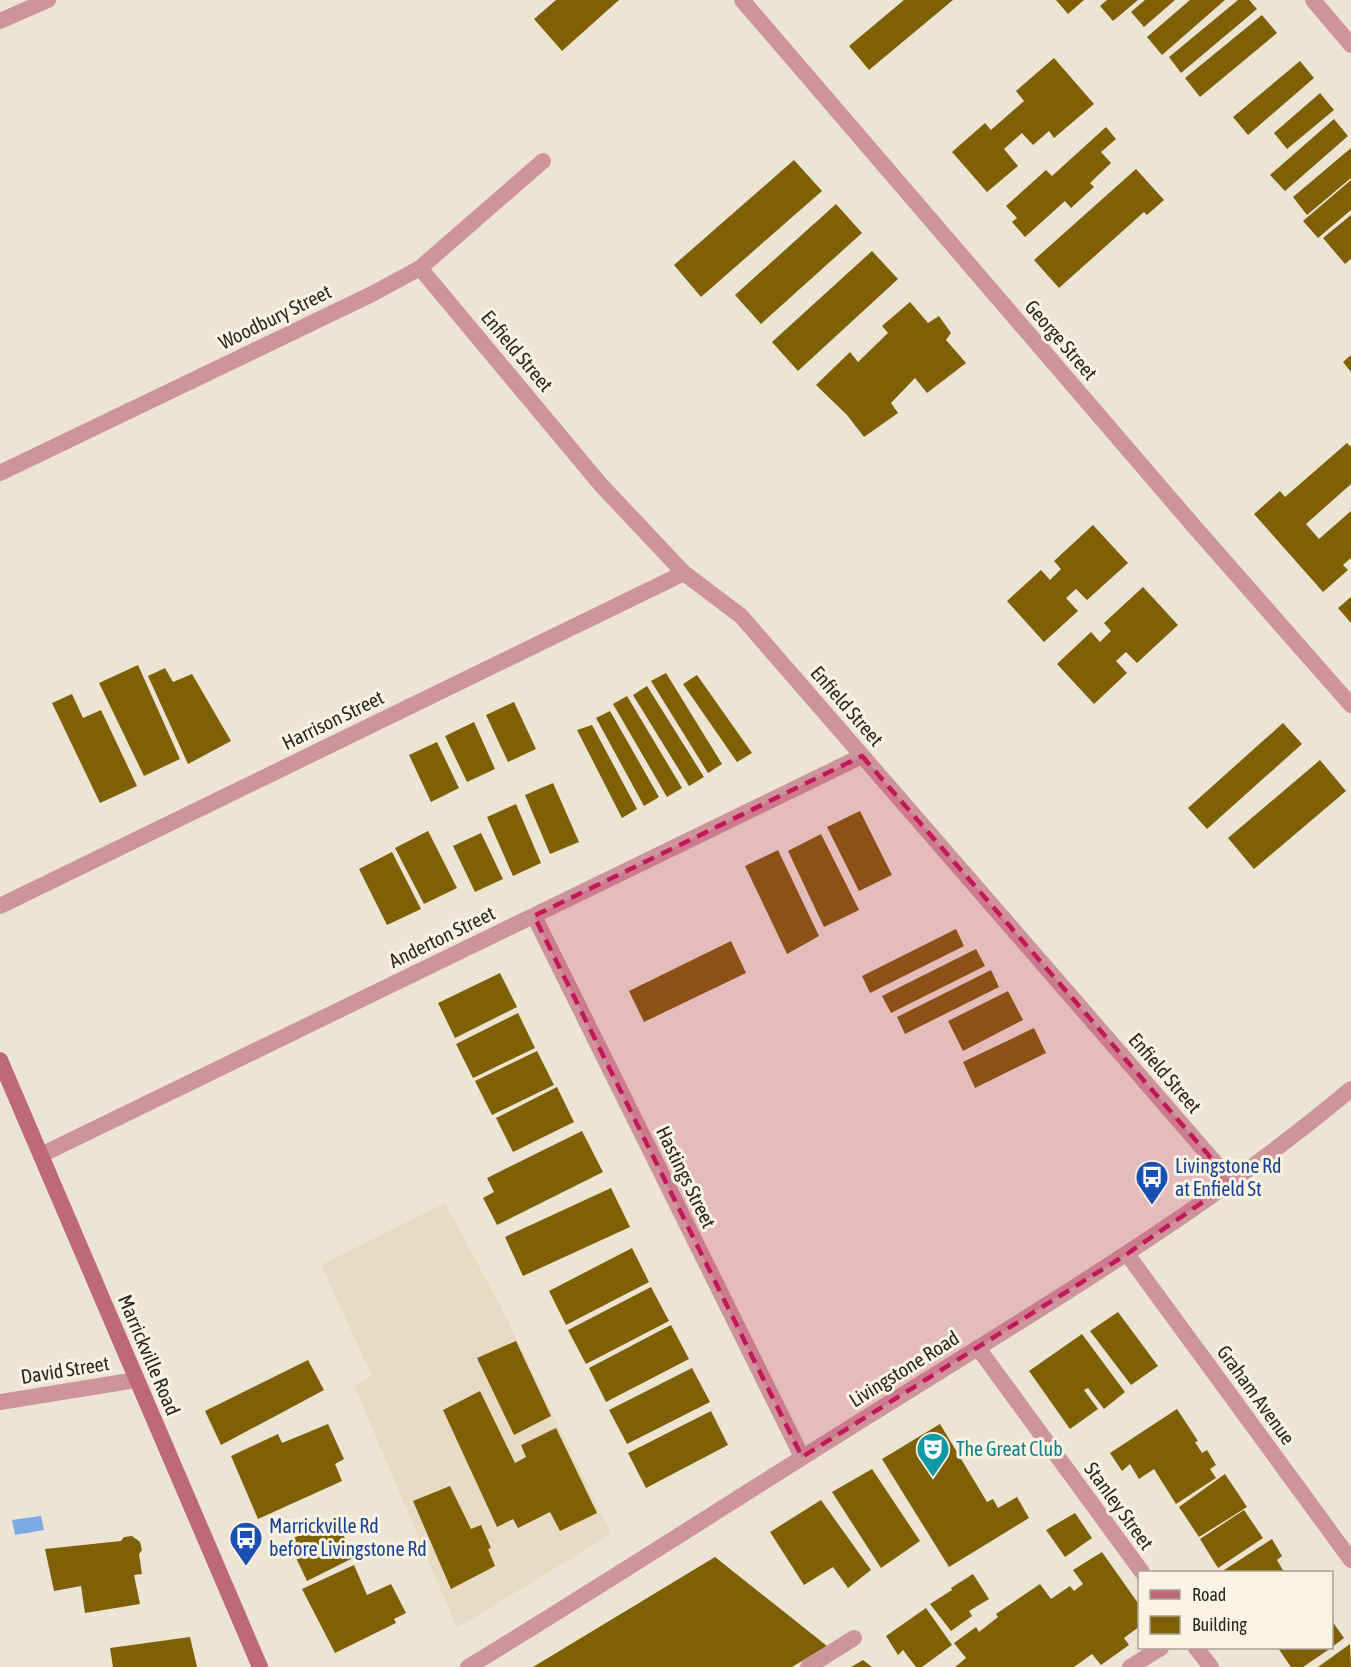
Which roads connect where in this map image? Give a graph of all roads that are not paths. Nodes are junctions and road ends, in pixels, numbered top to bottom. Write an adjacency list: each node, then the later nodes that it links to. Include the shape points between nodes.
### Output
1 (48, 0): 4 (street)
2 (742, 0): 10 (street, George Street)
3 (1313, 0): 5 (street)
4 (0, 21)
5 (1351, 45)
6 (543, 161): 7 (street, Woodbury Street)
7 (420, 268): 8 (street, Woodbury Street); 9 (street, Enfield Street, via 601,485)
8 (0, 473)
9 (684, 573): 11 (street, Enfield Street, via 741,616); 12 (street, Harrison Street)
10 (1351, 705)
11 (862, 756): 13 (street, Anderton Street); 17 (street, Enfield Street)
12 (0, 906)
13 (534, 916): 16 (street, Anderton Street); 22 (street, Hastings Street)
14 (0, 1060): 16 (main road, Marrickville Road)
15 (1351, 1089): 17 (street, Livingstone Road)
16 (41, 1155): 20 (main road, Marrickville Road)
17 (1233, 1182): 18 (street, Livingstone Road)
18 (1127, 1254): 19 (street, Livingstone Road); 23 (street, Graham Avenue)
19 (978, 1348): 22 (street, Livingstone Road); 24 (street, Stanley Street)
20 (136, 1380): 21 (street, David Street); 28 (main road, Marrickville Road)
21 (0, 1402)
22 (802, 1457): 29 (street, Livingstone Road)
23 (1351, 1560)
24 (1141, 1571)
25 (854, 1638): 30 (street)
26 (1158, 1649): 31 (street)
27 (1197, 1649): 32 (street)
28 (260, 1667)
29 (468, 1667)
30 (808, 1667)
31 (1130, 1667)
32 (1210, 1667)

